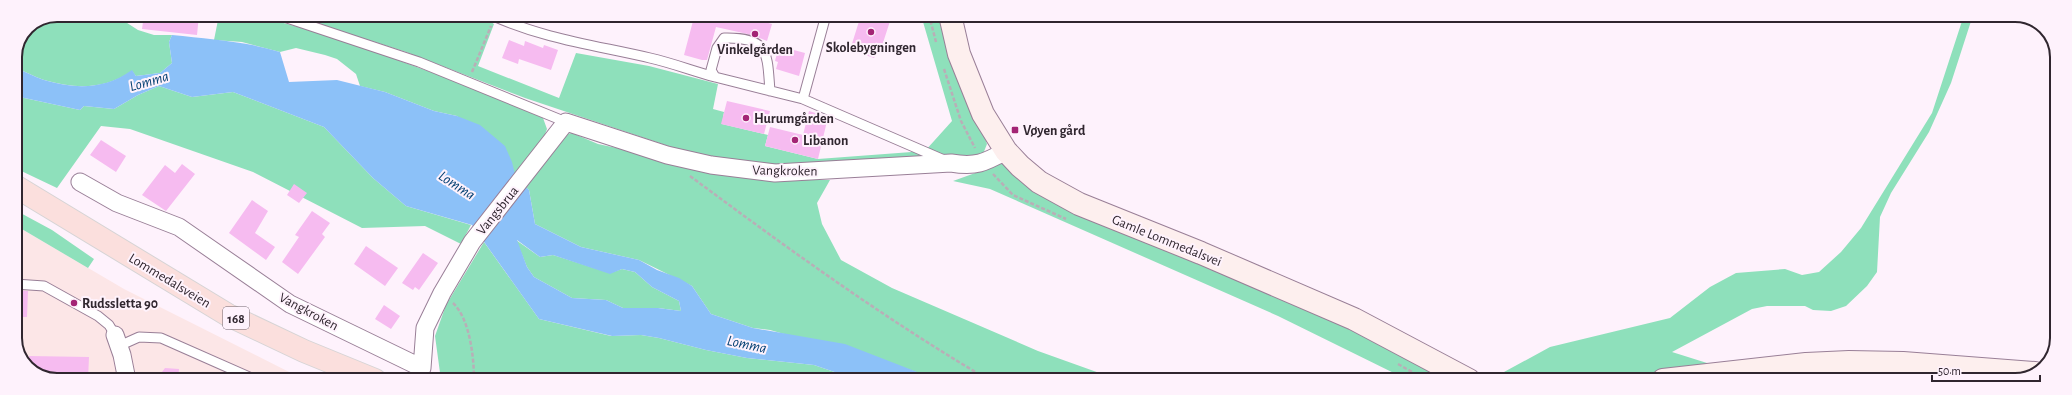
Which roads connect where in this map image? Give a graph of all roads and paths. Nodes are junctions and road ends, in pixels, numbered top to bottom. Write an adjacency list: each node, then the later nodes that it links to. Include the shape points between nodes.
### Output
1 (299, 22): 7 (lane, Vangkroken, via 419,62)
2 (491, 22): 7 (path)
3 (506, 22): 6 (lane, via 569,42 651,58)
4 (824, 22): 9 (lane)
5 (952, 22): 11 (street, Gamle Lommedalsvei, via 959,54 974,94)
6 (715, 77): 8 (lane); 8 (lane, via 711,70 717,48 724,38 737,38 760,45 767,54)
7 (468, 82): 10 (lane, Vangkroken)
8 (770, 91): 9 (lane)
9 (803, 99): 12 (lane)
10 (566, 122): 12 (street, Vangkroken, via 667,155 711,165 775,173); 16 (street, Vangsbrua)
11 (1006, 151): 12 (street, Vangkroken, via 976,165); 26 (street, Gamle Lommedalsvei, via 1039,182 1063,196 1354,319)
12 (951, 163)
13 (687, 174): 25 (path, via 796,255)
14 (80, 182): 18 (street, Vangkroken, via 117,202 179,227 290,304 422,368 425,328)
15 (22, 190): 23 (main road, Lommedalsveien / 168, via 228,314 304,351)
16 (472, 242): 18 (street, Vangkroken)
17 (22, 284): 19 (lane, via 44,286 98,316 108,325)
18 (442, 293): 24 (path, via 456,306 468,331 474,358)
19 (117, 340): 21 (street); 22 (lane, via 161,338)
20 (2024, 371): 27 (street, via 1849,362)
21 (125, 373)
22 (240, 373)
23 (358, 373)
24 (474, 373)
25 (977, 373)
26 (1456, 373)
27 (1724, 373)

